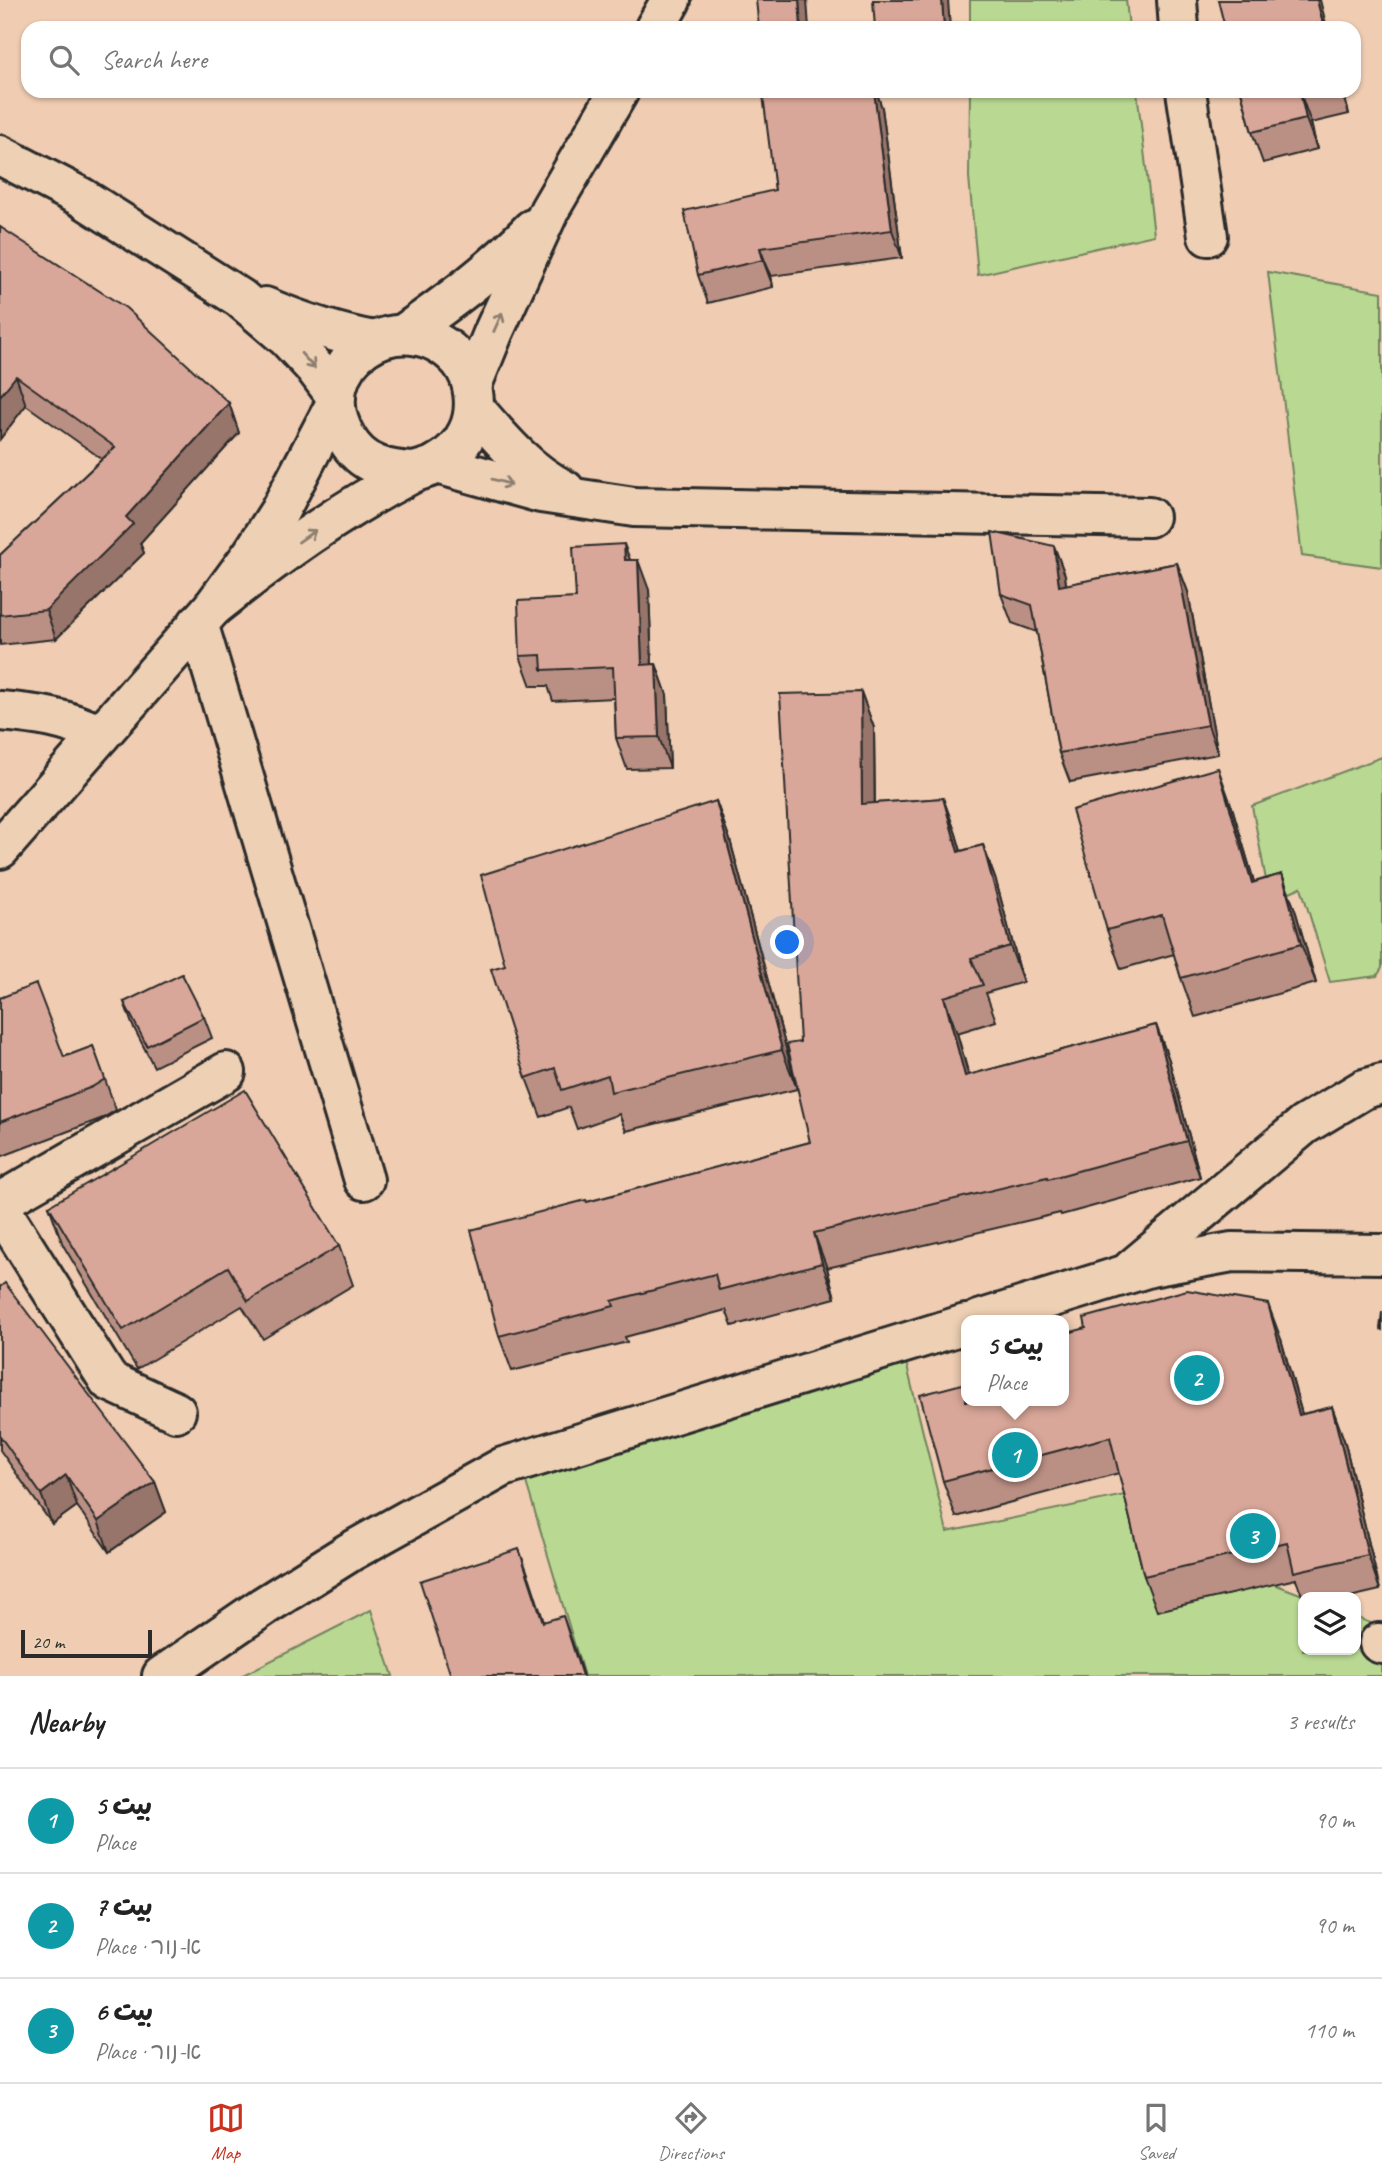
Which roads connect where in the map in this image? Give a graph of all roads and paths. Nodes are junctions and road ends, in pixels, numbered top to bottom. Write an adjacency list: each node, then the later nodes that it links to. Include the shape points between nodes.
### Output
1 (671, 0): 3 (street)
2 (1177, 0): 4 (street)
3 (659, 21)
4 (1178, 21)
5 (615, 98): 8 (street)
6 (1187, 98): 9 (street)
7 (0, 155): 10 (street, via 81,197)
8 (550, 209): 11 (street, via 462,293); 12 (street, one-way to 8, via 494,331)
9 (1208, 236)
10 (240, 298): 11 (street, via 343,335); 13 (street, one-way to 13, via 315,368)
11 (389, 337): 12 (street, via 428,337 447,348 463,365); 13 (street, via 359,350 340,379)
12 (473, 397): 14 (street, via 468,431 455,450); 15 (street, via 505,444 536,472)
13 (335, 400): 14 (street, via 340,428 352,448 369,463 391,471); 17 (street, via 279,512)
14 (425, 468): 15 (street, one-way to 15); 17 (street, one-way to 14, via 344,510)
15 (589, 502): 16 (street, via 634,508)
16 (1149, 517)
17 (206, 615): 19 (street); 23 (street)
18 (0, 711): 19 (street, via 44,714 78,723)
19 (100, 735): 20 (street)
20 (0, 849)
21 (226, 1072): 24 (street)
22 (1382, 1084): 26 (street, via 1364,1089 1304,1125)
23 (364, 1180)
24 (0, 1205): 29 (street, via 109,1381)
25 (1382, 1254): 26 (street, via 1232,1252)
26 (1126, 1275): 27 (street)
27 (995, 1315)
28 (961, 1326): 30 (street, via 503,1466 350,1552)
29 (176, 1412)
30 (162, 1676)

